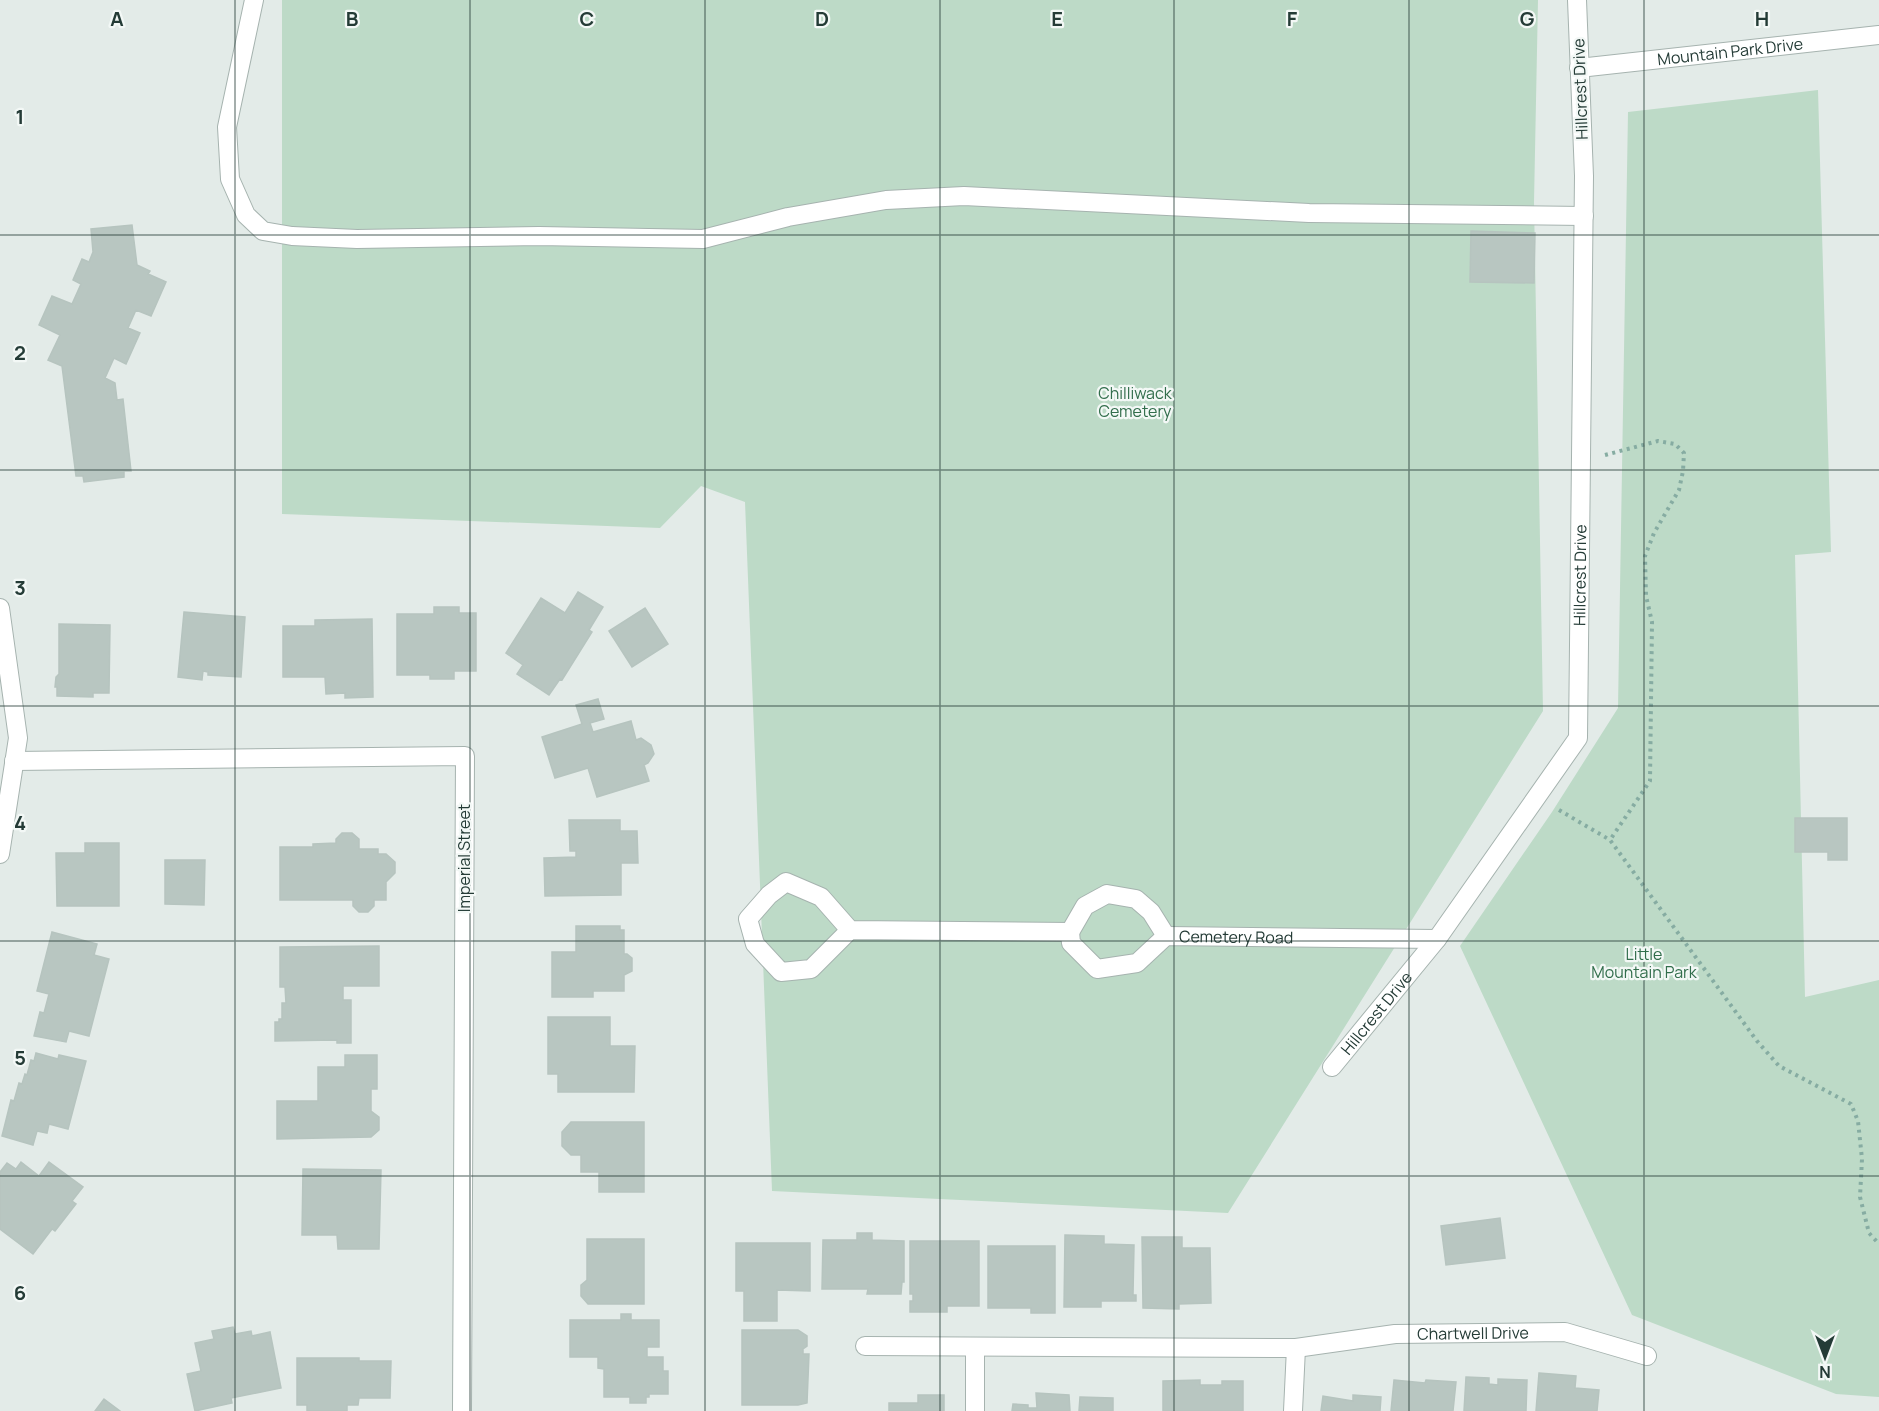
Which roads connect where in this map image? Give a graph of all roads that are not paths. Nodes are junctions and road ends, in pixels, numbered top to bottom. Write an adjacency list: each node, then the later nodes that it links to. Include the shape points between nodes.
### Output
1 (254, 0): 5 (street, via 227,127 230,179 246,214 263,231 292,236 703,239 788,217 886,200 964,196 1310,213)
2 (1577, 0): 4 (street, Hillcrest Drive)
3 (1879, 35): 4 (street, Mountain Park Drive)
4 (1579, 68): 5 (street, Hillcrest Drive)
5 (1584, 216): 12 (street, Hillcrest Drive, via 1578,738)
6 (0, 608): 7 (street, via 18,738)
7 (14, 761): 8 (street); 18 (street, Imperial Street, via 465,756)
8 (0, 854)
9 (850, 930): 9 (street, via 821,897 786,882 748,919 755,944 781,972 811,969); 10 (street)
10 (1070, 932): 11 (street, Cemetery Road, via 1071,942 1097,969 1137,963); 11 (street, via 1085,906 1107,894 1136,899 1151,912)
11 (1166, 936): 12 (street, Cemetery Road)
12 (1437, 939): 13 (street, Hillcrest Drive)
13 (1332, 1067)
14 (865, 1346): 15 (street, Chartwell Drive)
15 (975, 1347): 16 (street, Chartwell Drive); 19 (street)
16 (1296, 1348): 17 (street, Chartwell Drive, via 1395,1335 1565,1332); 20 (street)
17 (1647, 1356)
18 (462, 1411)
19 (975, 1411)
20 (1293, 1411)

